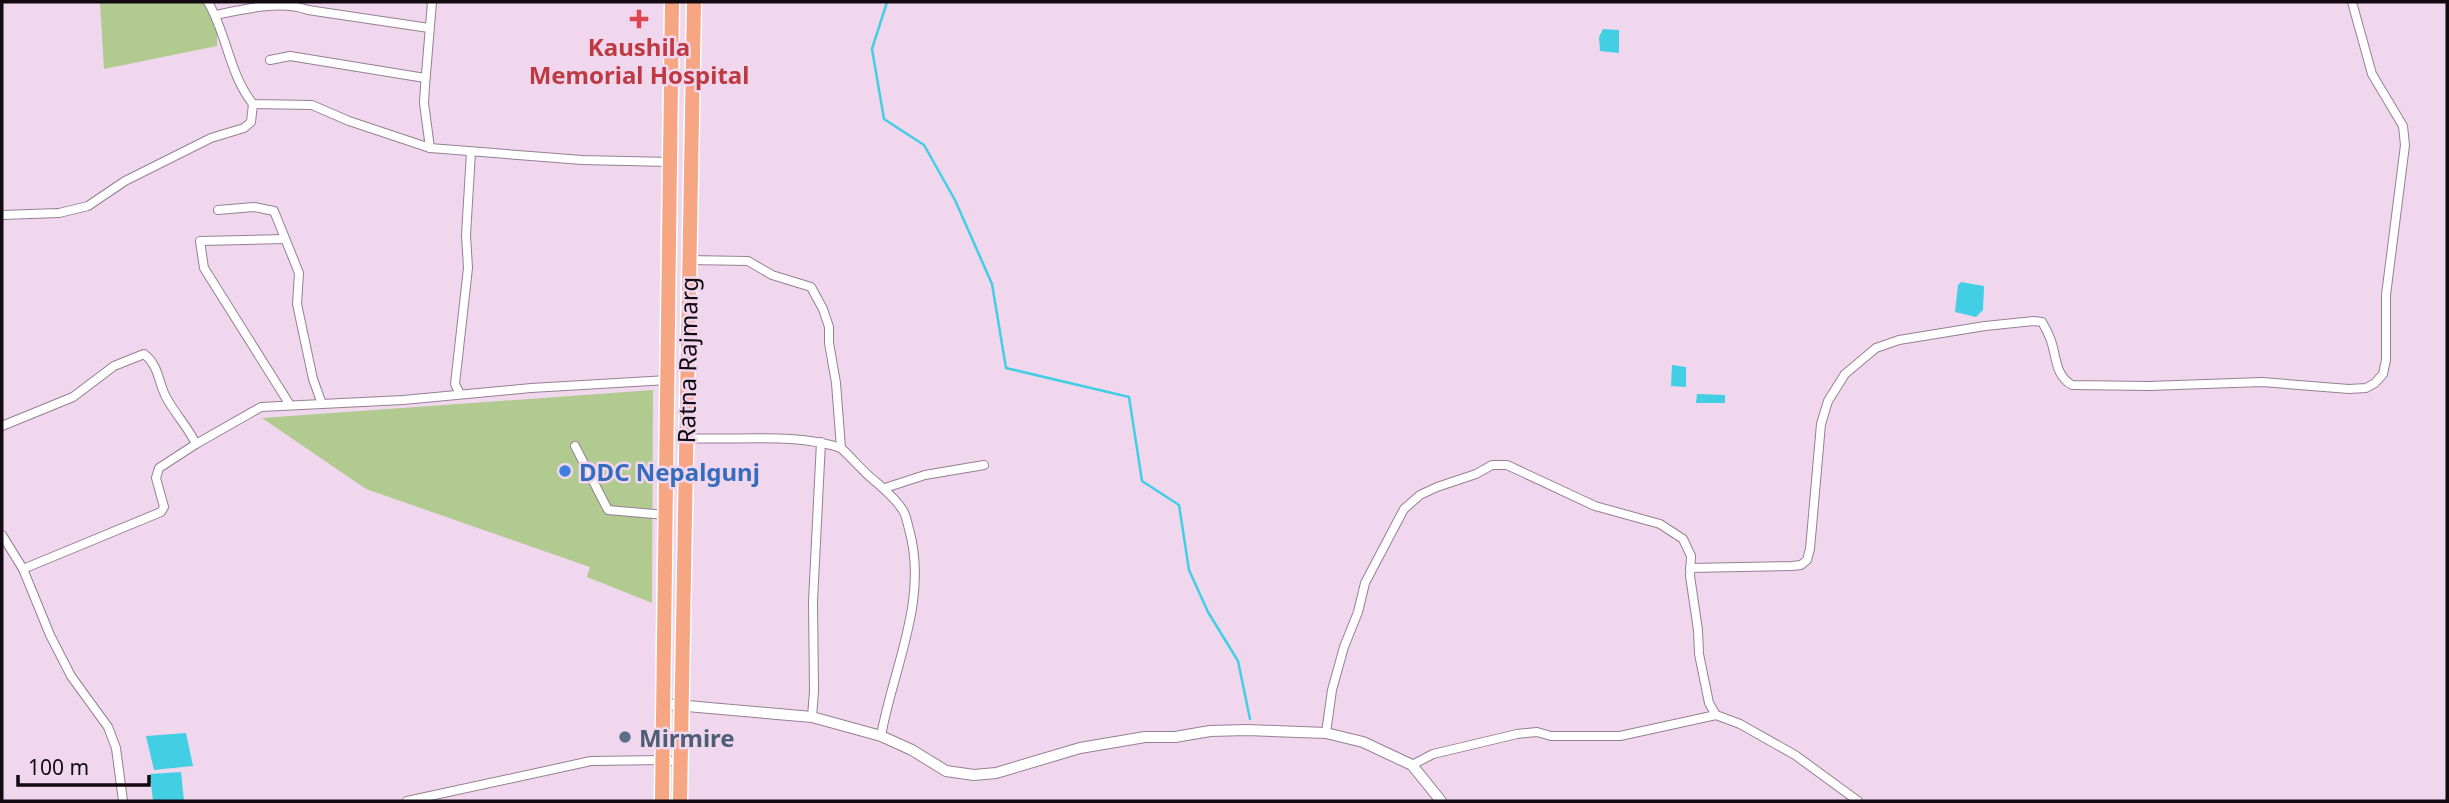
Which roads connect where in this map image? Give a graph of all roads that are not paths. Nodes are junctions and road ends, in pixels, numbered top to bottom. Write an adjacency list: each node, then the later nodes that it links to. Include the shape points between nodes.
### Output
1 (208, 2): 7 (street)
2 (432, 2): 8 (street)
3 (672, 2): 14 (highway, Ratna Rajmarg)
4 (694, 2): 18 (highway, Ratna Rajmarg)
5 (2352, 2): 33 (street, via 2372,74 2403,126 2405,145 2386,295 2386,360 2375,383 2348,389 2262,382 2072,385 2060,374 2042,322 2034,321 1899,340 1861,358 1844,374 1828,401 1821,424 1807,560 1792,566)
6 (300, 4): 7 (street); 8 (street, via 308,10)
7 (216, 15): 11 (street, via 237,81)
8 (429, 28): 10 (street)
9 (270, 60): 10 (street, via 290,56)
10 (425, 78): 12 (street)
11 (253, 104): 12 (street, via 312,105); 16 (street, via 251,122 244,128 211,138 125,181 88,206 59,213)
12 (430, 148): 13 (street)
13 (471, 152): 14 (street); 20 (street, via 468,268 455,384)
14 (670, 162): 19 (highway, Ratna Rajmarg)
15 (218, 210): 17 (street, via 254,207 274,211)
16 (2, 215)
17 (285, 239): 21 (street, via 299,273 297,304); 22 (street, via 200,241 204,268)
18 (688, 260): 24 (highway, Ratna Rajmarg); 28 (street, via 748,261 772,275 811,287 829,327)
19 (668, 380): 20 (street); 31 (highway, Ratna Rajmarg)
20 (460, 394): 21 (street)
21 (322, 404): 22 (street)
22 (290, 405): 26 (street, via 261,407)
23 (2, 426): 26 (street, via 73,397 114,366 144,354 151,359 165,394)
24 (686, 438): 25 (street); 36 (highway, Ratna Rajmarg)
25 (821, 442): 28 (street); 38 (street)
26 (196, 444): 34 (street, via 159,468 156,478 164,507 160,512)
27 (575, 446): 31 (street, via 608,510)
28 (841, 448): 30 (street)
29 (984, 465): 30 (street, via 925,475)
30 (885, 488): 40 (street, via 904,511 913,543 915,580 910,628)
31 (666, 515): 35 (highway, Ratna Rajmarg)
32 (2, 535): 34 (street)
33 (1690, 568): 37 (street, via 1699,654 1709,703); 39 (street, via 1688,548 1672,530 1595,506 1507,466 1492,465 1437,487 1404,509 1365,583 1335,679)
34 (23, 569): 44 (street, via 71,676 108,727 116,748)
35 (664, 704): 36 (street); 41 (highway, Ratna Rajmarg)
36 (683, 706): 38 (street); 42 (highway, Ratna Rajmarg)
37 (1716, 715): 43 (street, via 1620,736 1517,734 1433,754); 49 (street, via 1796,755)
38 (812, 717): 40 (street)
39 (1326, 733): 40 (street, via 1247,730 1144,737 974,775 946,771); 43 (street, via 1363,742)
40 (881, 736)
41 (663, 760): 42 (street); 45 (street, via 591,761); 46 (highway, Ratna Rajmarg)
42 (680, 762): 47 (highway, Ratna Rajmarg)
43 (1412, 765): 48 (street)
44 (123, 801)
45 (407, 801)
46 (662, 801)
47 (680, 801)
48 (1441, 801)
49 (1858, 801)

